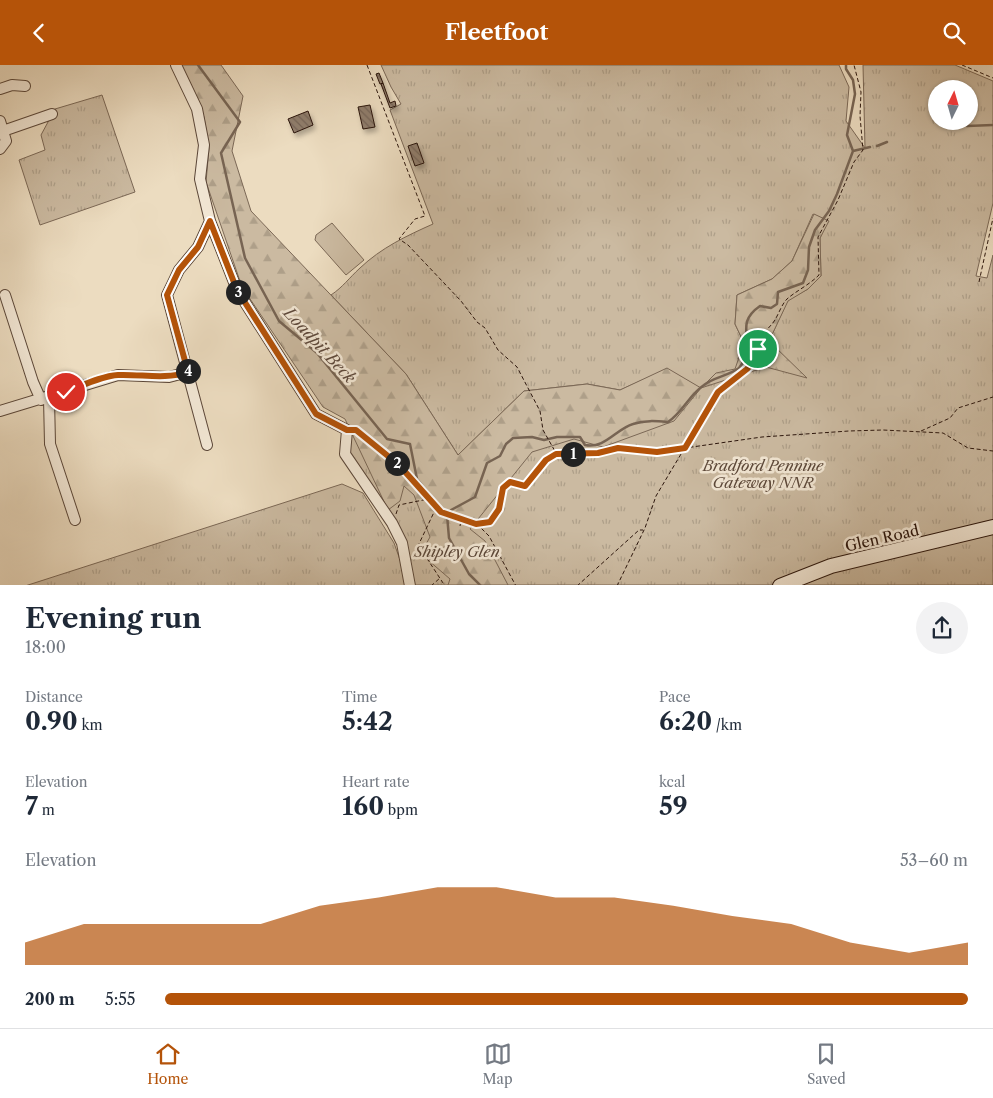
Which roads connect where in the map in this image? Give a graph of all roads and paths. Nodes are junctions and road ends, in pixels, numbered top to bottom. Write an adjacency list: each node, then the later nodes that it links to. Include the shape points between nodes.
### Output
1 (176, 65): 12 (street, via 197,109 204,145 200,179)
2 (367, 65): 24 (path, via 425,216 415,219 399,239 461,301 498,349 517,367 540,411 543,431)
3 (854, 65): 22 (path, via 861,92 863,150 818,237 819,275 787,299 774,322 762,332 758,357 718,392)
4 (962, 65): 5 (path)
5 (993, 78)
6 (25, 87): 7 (street, via 12,85)
7 (0, 89)
8 (52, 114): 9 (street)
9 (2, 126): 10 (street, via 6,141)
10 (0, 149)
11 (993, 218): 13 (path)
12 (210, 221): 15 (street, via 198,247 179,270 167,295); 19 (street, via 237,290 316,414)
13 (979, 283)
14 (4, 295): 17 (street, via 33,382)
15 (188, 372): 17 (street, via 169,377 118,375); 21 (street)
16 (993, 397): 20 (path, via 958,408 950,418)
17 (45, 399): 18 (street); 29 (street, via 50,444)
18 (0, 411)
19 (347, 430): 25 (path, via 356,430 399,465); 27 (street, via 345,454)
20 (920, 432): 22 (path, via 839,431); 23 (path, via 943,433 968,448)
21 (207, 445)
22 (685, 448): 24 (path, via 657,452 618,448 598,453); 33 (path, via 656,496)
23 (993, 451)
24 (556, 454): 30 (path, via 546,460 525,486 510,482 503,488 499,509 490,522)
25 (429, 499): 26 (path); 27 (path, via 399,505 396,516)
26 (436, 507): 28 (path); 34 (path, via 417,548)
27 (387, 515): 35 (street, via 402,543)
28 (461, 519): 30 (path); 31 (path)
29 (75, 520)
30 (476, 524): 38 (path, via 490,536)
31 (460, 526)
32 (993, 527): 41 (street, Glen Road, via 831,566)
33 (644, 531): 39 (path, via 639,530); 40 (path)
34 (440, 578): 36 (path); 37 (path)
35 (410, 585)
36 (431, 585)
37 (445, 585)
38 (516, 585)
39 (577, 585)
40 (617, 585)
41 (780, 585)

